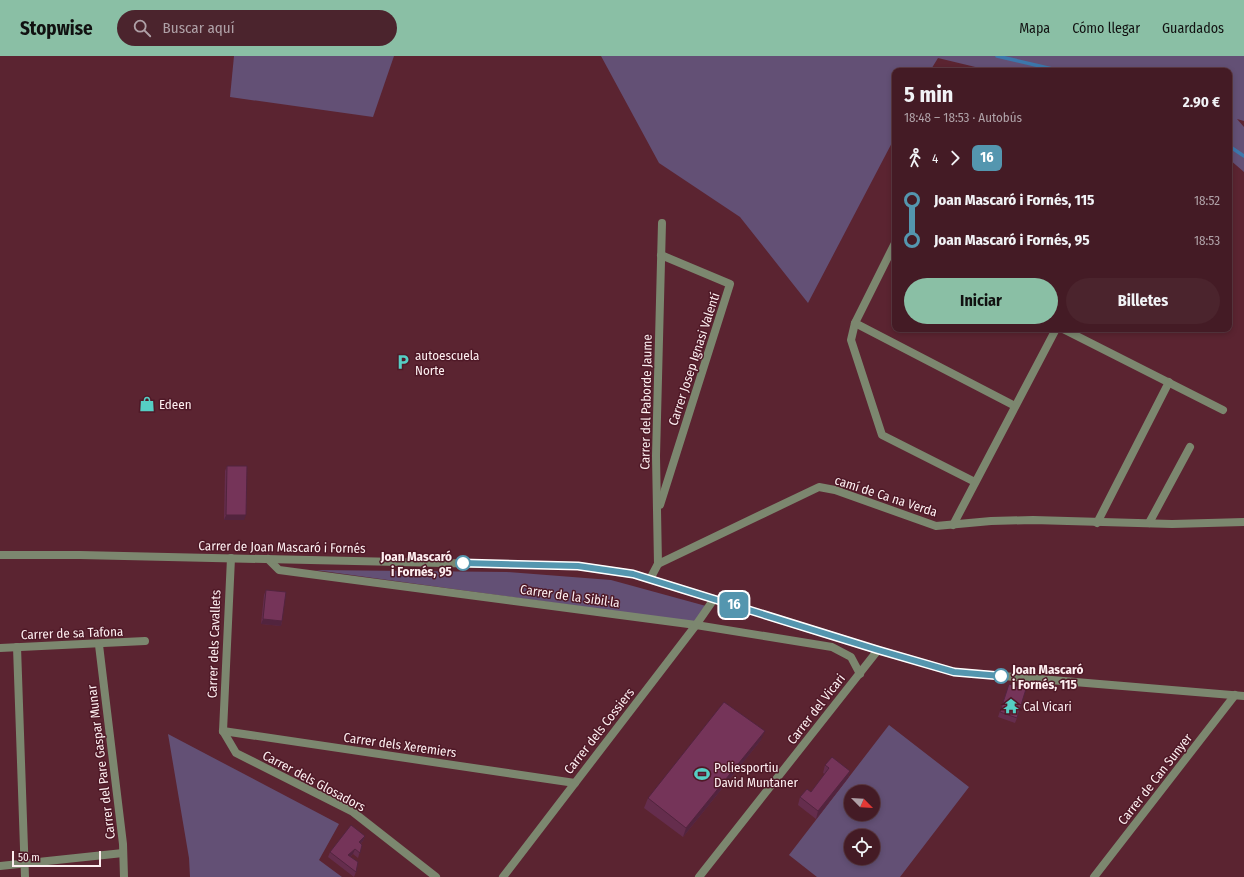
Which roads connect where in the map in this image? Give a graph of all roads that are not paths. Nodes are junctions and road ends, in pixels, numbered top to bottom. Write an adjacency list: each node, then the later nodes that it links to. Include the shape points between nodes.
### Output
1 (662, 223): 3 (street, Carrer del Paborde Jaume)
2 (892, 249): 4 (street)
3 (661, 255): 12 (street, Carrer del Paborde Jaume, via 656,456); 12 (street, Carrer Josep Ignasi Valentí, via 730,284)
4 (855, 322): 8 (street); 11 (street, via 851,340 882,435)
5 (1054, 332): 8 (street)
6 (1069, 332): 7 (street)
7 (1169, 382): 9 (street); 13 (street)
8 (1016, 406): 11 (street)
9 (1223, 410)
10 (1190, 447): 15 (street)
11 (975, 482): 16 (street)
12 (658, 512): 20 (street, Carrer del Paborde Jaume)
13 (1097, 522): 15 (street, camí de Ca na Verda); 16 (street, camí de Ca na Verda, via 1026,520)
14 (1244, 522): 15 (street, camí de Ca na Verda)
15 (1149, 523)
16 (953, 525): 20 (street, camí de Ca na Verda, via 936,526 835,490 819,487)
17 (0, 555): 18 (street, Carrer de Joan Mascaró i Fornés)
18 (231, 558): 19 (street, Carrer de Joan Mascaró i Fornés); 32 (street, Carrer dels Cavallets)
19 (268, 559): 21 (street, Carrer de Joan Mascaró i Fornés, via 578,566); 23 (street, Carrer de la Sibil·la, via 279,570)
20 (658, 564): 21 (street, Carrer del Paborde Jaume)
21 (650, 579): 22 (street, Carrer de Joan Mascaró i Fornés)
22 (714, 599): 23 (street, Carrer dels Cossiers); 28 (street, Carrer de Joan Mascaró i Fornés)
23 (696, 625): 29 (street, Carrer de la Sibil·la, via 832,647 851,657); 33 (street, Carrer dels Cossiers)
24 (144, 642): 25 (street, Carrer de sa Tafona)
25 (99, 644): 26 (street, Carrer de sa Tafona); 34 (street, Carrer del Pare Gaspar Munar)
26 (17, 647): 27 (street, Carrer de sa Tafona); 35 (street)
27 (0, 648)
28 (878, 650): 29 (street, Carrer del Vicari); 30 (street, Carrer de Joan Mascaró i Fornés, via 954,672)
29 (860, 674): 41 (street, Carrer del Vicari)
30 (1235, 696): 31 (street, Carrer de Joan Mascaró i Fornés); 42 (street, Carrer de Can Sunyer)
31 (1244, 696)
32 (223, 731): 33 (street, Carrer dels Xeremiers); 39 (street, Carrer dels Glosadors, via 236,753 353,812)
33 (574, 783): 40 (street, Carrer dels Cossiers)
34 (123, 853): 35 (street); 38 (street, Carrer del Pare Gaspar Munar)
35 (25, 864): 36 (street); 37 (street)
36 (0, 866)
37 (25, 877)
38 (124, 877)
39 (436, 877)
40 (503, 877)
41 (699, 877)
42 (1094, 877)

